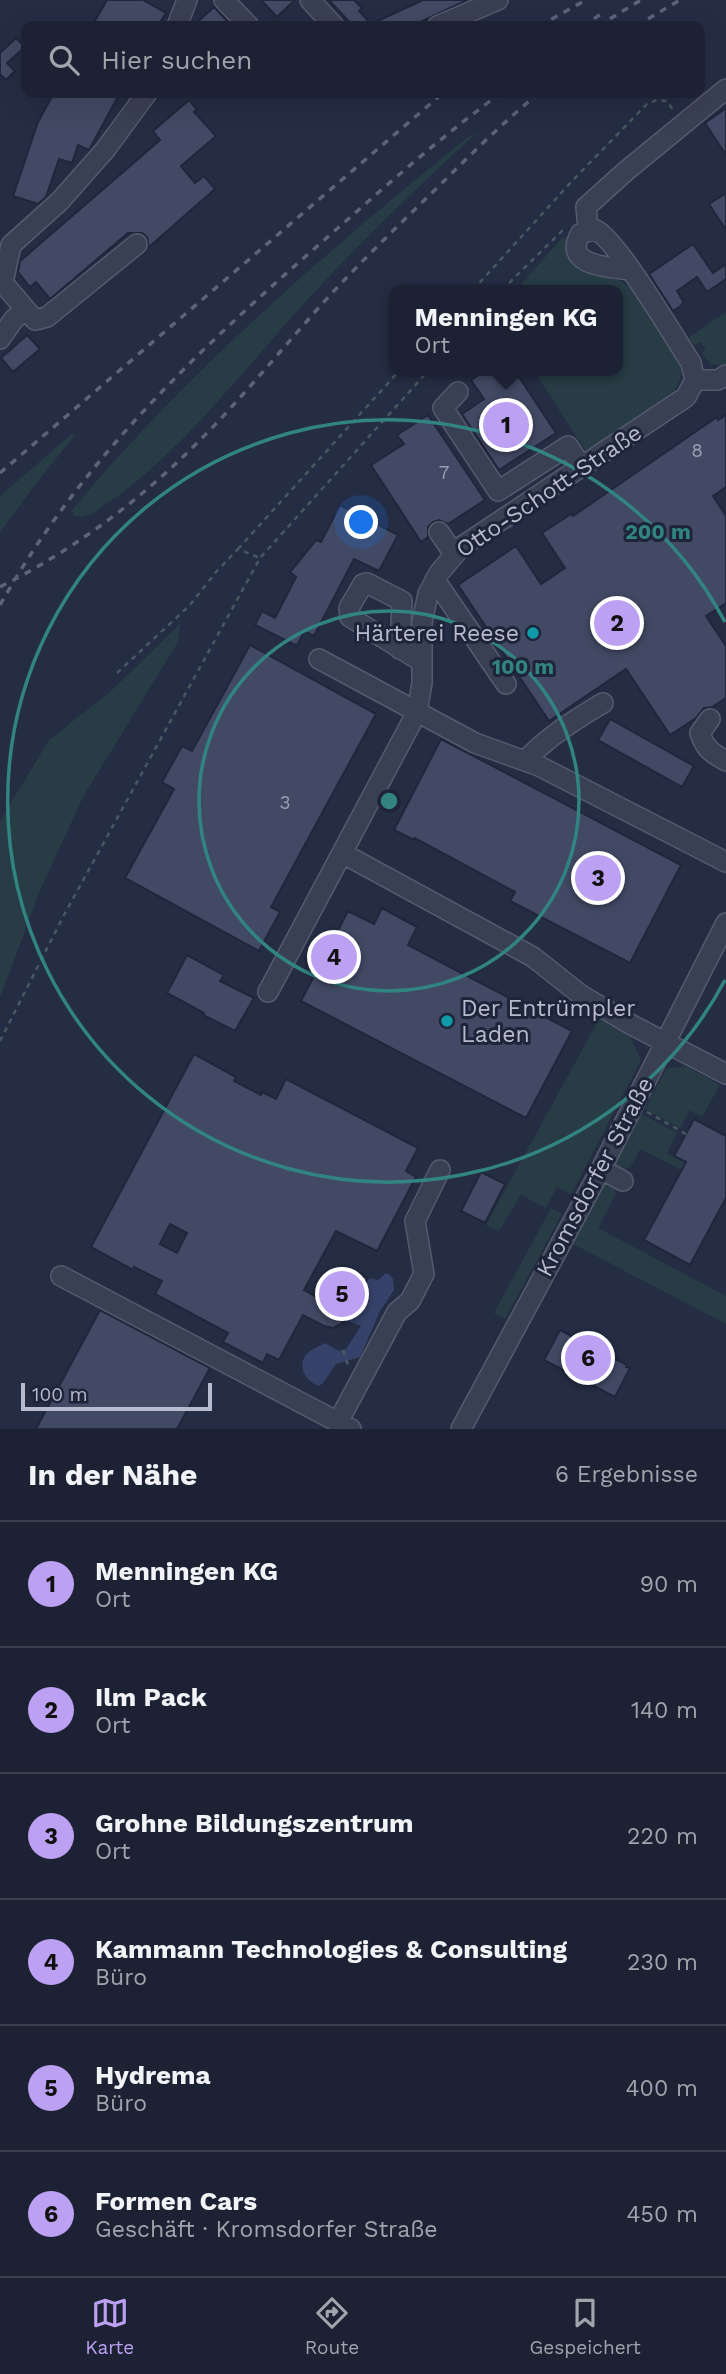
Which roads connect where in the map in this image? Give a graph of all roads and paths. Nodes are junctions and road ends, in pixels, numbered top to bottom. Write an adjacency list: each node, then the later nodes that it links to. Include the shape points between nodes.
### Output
1 (187, 0): 5 (street)
2 (224, 0): 6 (street)
3 (310, 0): 7 (street)
4 (498, 0): 8 (street)
5 (179, 21)
6 (244, 21)
7 (329, 21)
8 (449, 21)
9 (726, 89): 11 (street)
10 (144, 98): 17 (street, via 69,191 11,245 3,283)
11 (682, 125): 12 (street, via 586,207); 15 (path, via 667,102 647,104)
12 (584, 231): 14 (street, via 603,234); 14 (street, via 576,248 586,261); 16 (path, via 566,228)
13 (137, 244): 17 (street, via 47,317 35,320)
14 (630, 270): 21 (street, via 691,363)
15 (478, 285)
16 (507, 285)
17 (26, 310): 18 (street)
18 (0, 339)
19 (394, 376): 26 (path)
20 (424, 376): 28 (path)
21 (695, 380): 22 (street); 24 (street, Otto-Schott-Straße, via 686,397)
22 (722, 381)
23 (458, 392): 24 (street, via 443,408 498,491 568,446)
24 (582, 467): 27 (street, Otto-Schott-Straße)
25 (439, 531): 27 (street)
26 (238, 549): 28 (path); 33 (path, via 189,606)
27 (454, 554): 29 (street, Otto-Schott-Straße)
28 (260, 558): 44 (path)
29 (435, 580): 32 (street, Otto-Schott-Straße, via 422,622); 34 (street)
30 (400, 649): 32 (street)
31 (319, 659): 36 (street)
32 (422, 662): 36 (street, Otto-Schott-Straße)
33 (117, 673)
34 (506, 684)
35 (603, 703): 38 (street, via 543,742)
36 (416, 712): 38 (street, via 475,743); 40 (street, Otto-Schott-Straße)
37 (710, 719): 39 (street, via 700,733 703,743)
38 (526, 761): 41 (street)
39 (726, 761)
40 (342, 853): 43 (street, Otto-Schott-Straße); 45 (street, via 533,957 580,995)
41 (726, 862)
42 (726, 923): 45 (street, Kromsdorfer Straße)
43 (268, 992)
44 (0, 1041)
45 (665, 1042): 46 (street); 47 (street, Kromsdorfer Straße)
46 (726, 1074)
47 (635, 1106): 48 (path); 49 (street, Kromsdorfer Straße)
48 (686, 1134)
49 (601, 1169): 51 (street); 56 (street, Kromsdorfer Straße)
50 (440, 1170): 55 (street, via 415,1221 424,1274 410,1301 397,1312)
51 (623, 1181)
52 (61, 1276): 55 (street)
53 (343, 1350): 54 (path)
54 (348, 1366)
55 (345, 1425)
56 (461, 1429)

